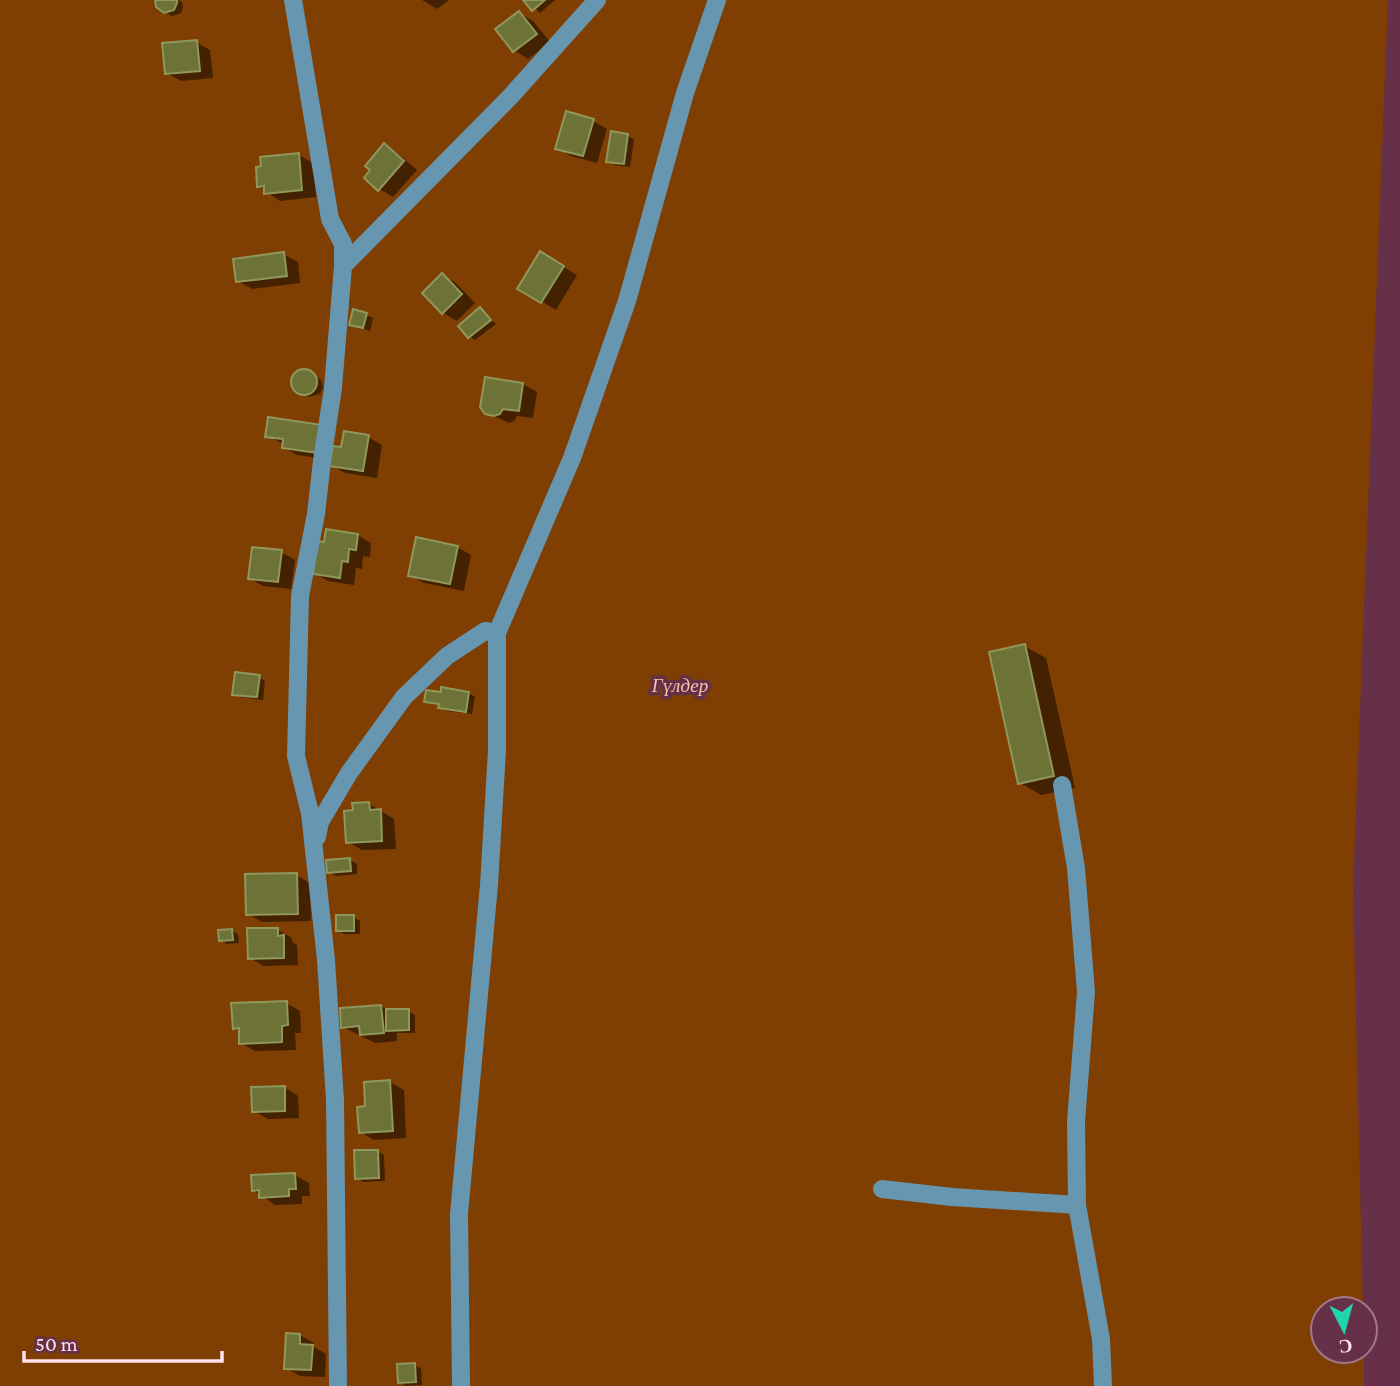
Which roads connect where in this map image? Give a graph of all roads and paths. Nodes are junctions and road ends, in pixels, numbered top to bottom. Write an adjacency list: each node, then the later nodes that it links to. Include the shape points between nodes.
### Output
1 (293, 0): 4 (street, via 330,219 343,244)
2 (597, 0): 4 (street, via 510,97)
3 (717, 0): 5 (street, via 685,93 627,301 572,458)
4 (343, 266): 7 (street, via 333,388 300,596 296,756)
5 (497, 633): 7 (street, via 485,631 447,656 404,697 320,822); 11 (street, via 489,885 459,1214)
6 (1062, 785): 9 (street, via 1076,868 1086,992 1076,1122)
7 (314, 849): 10 (street, via 335,1100)
8 (881, 1189): 9 (street)
9 (1077, 1205): 12 (street, via 1101,1339)
10 (338, 1386)
11 (461, 1386)
12 (1103, 1386)

